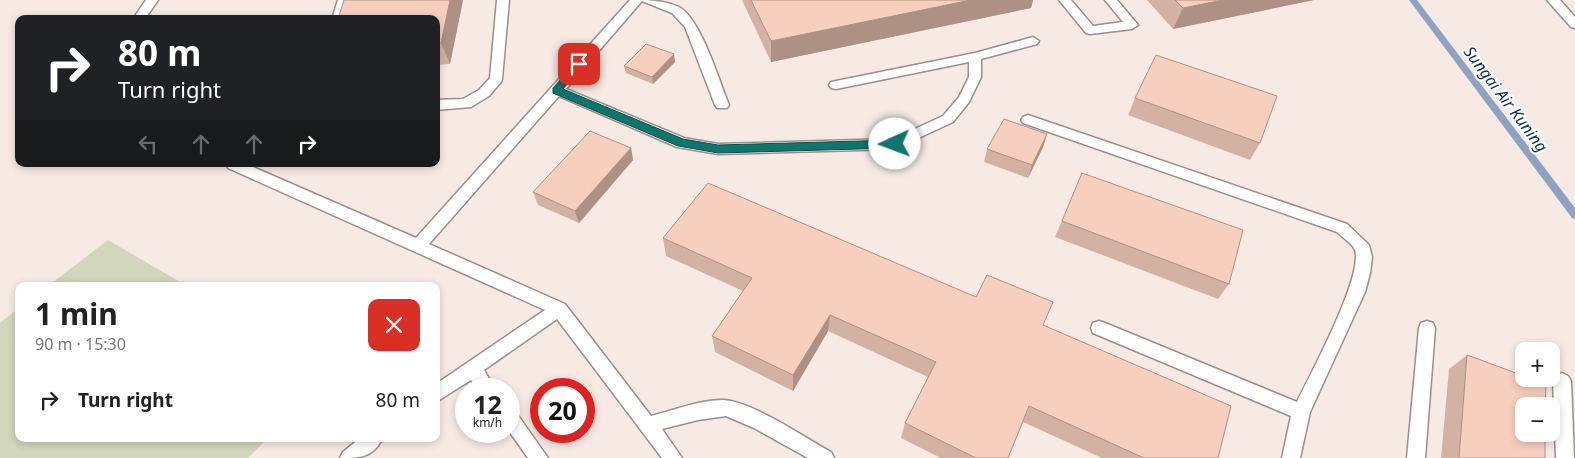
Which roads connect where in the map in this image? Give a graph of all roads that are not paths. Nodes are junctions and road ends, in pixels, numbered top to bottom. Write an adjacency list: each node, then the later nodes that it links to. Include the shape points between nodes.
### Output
1 (152, 0): 9 (lane)
2 (344, 0): 10 (lane)
3 (503, 0): 16 (lane, via 496,80 484,93 466,104)
4 (637, 0): 15 (lane)
5 (647, 0): 17 (lane, via 676,10 691,25)
6 (1065, 0): 7 (lane, via 1090,30 1132,25)
7 (1111, 0)
8 (1553, 0): 11 (lane)
9 (142, 15)
10 (339, 15)
11 (1575, 24)
12 (1033, 41): 13 (lane)
13 (975, 57): 14 (lane); 15 (lane, via 975,77 964,99 948,119 895,144 718,149 682,143)
14 (836, 85)
15 (556, 90): 20 (lane)
16 (440, 105)
17 (722, 105)
18 (1028, 120): 28 (lane, via 1342,228 1361,245 1364,257 1357,292)
19 (240, 167): 20 (lane)
20 (418, 246): 21 (lane)
21 (559, 309): 24 (lane); 29 (lane)
22 (1099, 328): 28 (lane)
23 (1427, 328): 37 (lane)
24 (472, 368): 25 (lane); 27 (lane)
25 (479, 378)
26 (1562, 381): 38 (lane)
27 (440, 391)
28 (1301, 412): 36 (lane)
29 (648, 425): 34 (lane); 35 (lane, via 728,408)
30 (520, 433): 33 (lane)
31 (369, 447): 32 (lane)
32 (349, 458)
33 (539, 458)
34 (673, 458)
35 (825, 458)
36 (1291, 458)
37 (1416, 458)
38 (1565, 458)

